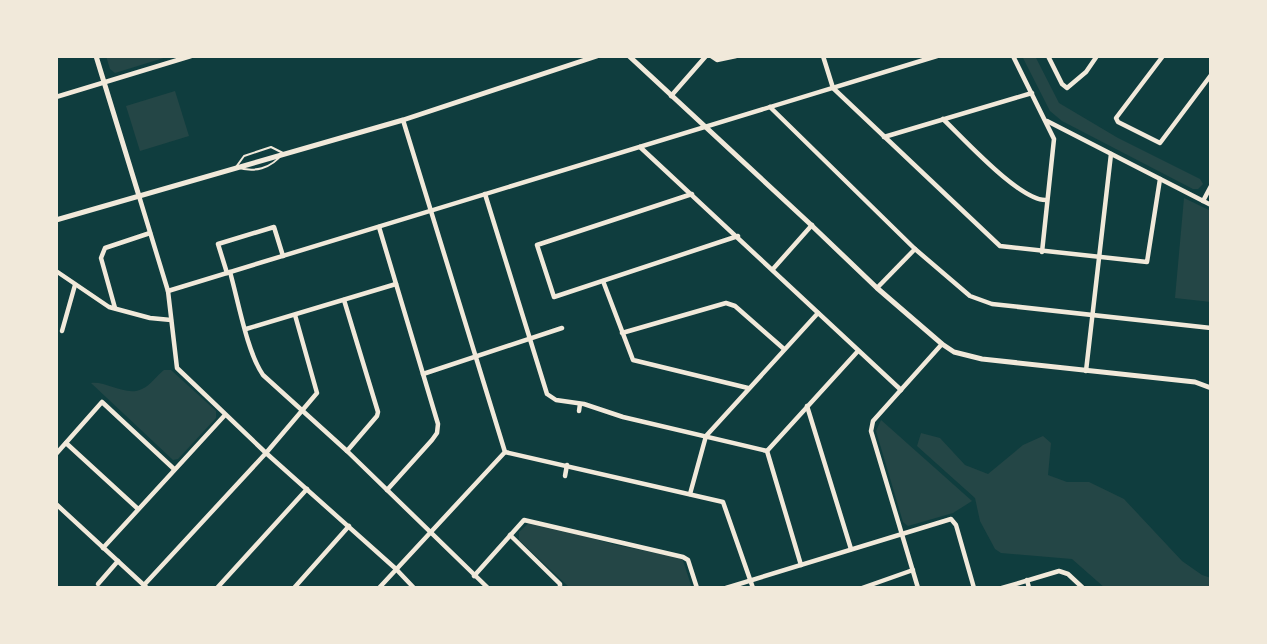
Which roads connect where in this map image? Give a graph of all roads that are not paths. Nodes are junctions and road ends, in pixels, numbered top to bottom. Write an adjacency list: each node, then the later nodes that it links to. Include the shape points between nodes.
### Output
1 (96, 56): 14 (street)
2 (191, 56): 14 (street)
3 (597, 56): 21 (street)
4 (629, 56): 17 (street)
5 (709, 56): 6 (street, via 717,60); 17 (street)
6 (736, 56)
7 (823, 56): 15 (street)
8 (937, 56): 15 (street)
9 (1013, 56): 16 (street)
10 (1048, 56): 11 (street, via 1067,88)
11 (1097, 56)
12 (1163, 56): 13 (street, via 1116,118 1160,144)
13 (1211, 75)
14 (104, 84): 18 (street); 33 (street)
15 (833, 88): 19 (street); 24 (street)
16 (1032, 93): 20 (street); 22 (street)
17 (671, 96): 23 (street)
18 (56, 97)
19 (770, 107): 23 (street); 43 (street)
20 (942, 119): 24 (street); 34 (street, via 1019,190)
21 (402, 120): 26 (street); 37 (street)
22 (1046, 120): 27 (street); 34 (street, via 1054,139)
23 (704, 127): 25 (street); 39 (street)
24 (884, 137): 44 (street, via 1000,246)
25 (640, 147): 31 (street); 32 (street)
26 (283, 153): 28 (street); 28 (lane, via 271,146 244,156)
27 (1111, 154): 29 (street); 46 (street)
28 (236, 167): 33 (street)
29 (1160, 179): 35 (street); 46 (street, via 1147,262)
30 (1211, 186): 35 (street)
31 (485, 194): 37 (street); 66 (street)
32 (692, 194): 42 (street); 50 (street, via 537,245 554,297)
33 (139, 195): 38 (street); 41 (street)
34 (1046, 200): 44 (street)
35 (1203, 201): 36 (street)
36 (1211, 205)
37 (430, 211): 40 (street); 70 (street)
38 (56, 220)
39 (812, 225): 47 (street); 53 (street)
40 (379, 227): 45 (street); 51 (street)
41 (150, 233): 54 (street); 56 (street, via 102,251)
42 (738, 236): 47 (street); 50 (street)
43 (915, 249): 53 (street); 59 (street, via 976,299)
44 (1042, 252): 46 (street)
45 (283, 256): 49 (street); 49 (street, via 274,227 240,237 218,244)
46 (1098, 258): 59 (street)
47 (773, 269): 57 (street)
48 (56, 271): 52 (street)
49 (229, 272): 54 (street); 61 (street)
50 (603, 281): 65 (street)
51 (396, 284): 55 (street); 72 (street)
52 (75, 285): 56 (street); 64 (street)
53 (877, 288): 67 (street)
54 (168, 291): 60 (street)
55 (344, 300): 58 (street); 83 (street, via 378,412)
56 (116, 309): 60 (street)
57 (818, 313): 68 (street); 69 (street)
58 (295, 315): 61 (street); 78 (street, via 317,386)
59 (1092, 315): 63 (street); 71 (street)
60 (171, 320): 80 (street, via 177,368)
61 (246, 328): 78 (street, via 257,367)
62 (562, 328): 66 (street)
63 (1211, 328)
64 (62, 331)
65 (622, 333): 68 (street, via 726,303); 73 (street, via 633,360)
66 (529, 339): 70 (street); 76 (street, via 547,394)
67 (942, 344): 71 (street, via 982,359); 75 (street)
68 (784, 349): 73 (street)
69 (858, 351): 75 (street); 77 (street)
70 (475, 356): 72 (street); 85 (street)
71 (1086, 371): 74 (street, via 1195,382)
72 (423, 373): 92 (street, via 437,433)
73 (748, 388): 81 (street)
74 (1211, 388)
75 (901, 390): 98 (street, via 873,421 871,431)
76 (580, 404): 79 (street); 81 (street)
77 (807, 406): 84 (street); 101 (street)
78 (304, 411): 83 (street); 86 (street)
79 (579, 411)
80 (225, 415): 86 (street); 89 (street)
81 (706, 436): 84 (street); 93 (street)
82 (66, 443): 87 (street); 89 (street, via 102,402); 95 (street)
83 (347, 450): 92 (street)
84 (767, 451): 103 (street)
85 (505, 452): 88 (street); 97 (street)
86 (266, 453): 91 (street); 110 (street)
87 (56, 454)
88 (567, 466): 90 (street); 93 (street)
89 (174, 468): 95 (street)
90 (565, 476)
91 (307, 489): 96 (street); 111 (street)
92 (387, 490): 97 (street)
93 (690, 494): 107 (street, via 723,502)
94 (56, 503): 100 (street)
95 (138, 509): 100 (street)
96 (349, 526): 104 (street); 112 (street)
97 (430, 531): 104 (street); 106 (street)
98 (902, 533): 101 (street); 105 (street); 122 (street, via 951,519)
99 (510, 536): 106 (street); 116 (street); 117 (street, via 524,520 683,557)
100 (103, 548): 102 (street)
101 (851, 550): 103 (street)
102 (118, 561): 109 (street); 110 (street)
103 (801, 565): 107 (street)
104 (396, 569): 113 (street); 114 (street)
105 (913, 570): 120 (street); 121 (street)
106 (474, 576): 115 (street)
107 (751, 580): 118 (street); 119 (street)
108 (1027, 580): 123 (street); 124 (street); 125 (street, via 1059,571)
109 (98, 584)
110 (146, 586)
111 (217, 588)
112 (294, 588)
113 (379, 588)
114 (414, 588)
115 (488, 588)
116 (560, 588)
117 (697, 588)
118 (726, 588)
119 (753, 588)
120 (863, 588)
121 (918, 588)
122 (974, 588)
123 (1002, 588)
124 (1029, 588)
125 (1083, 588)

